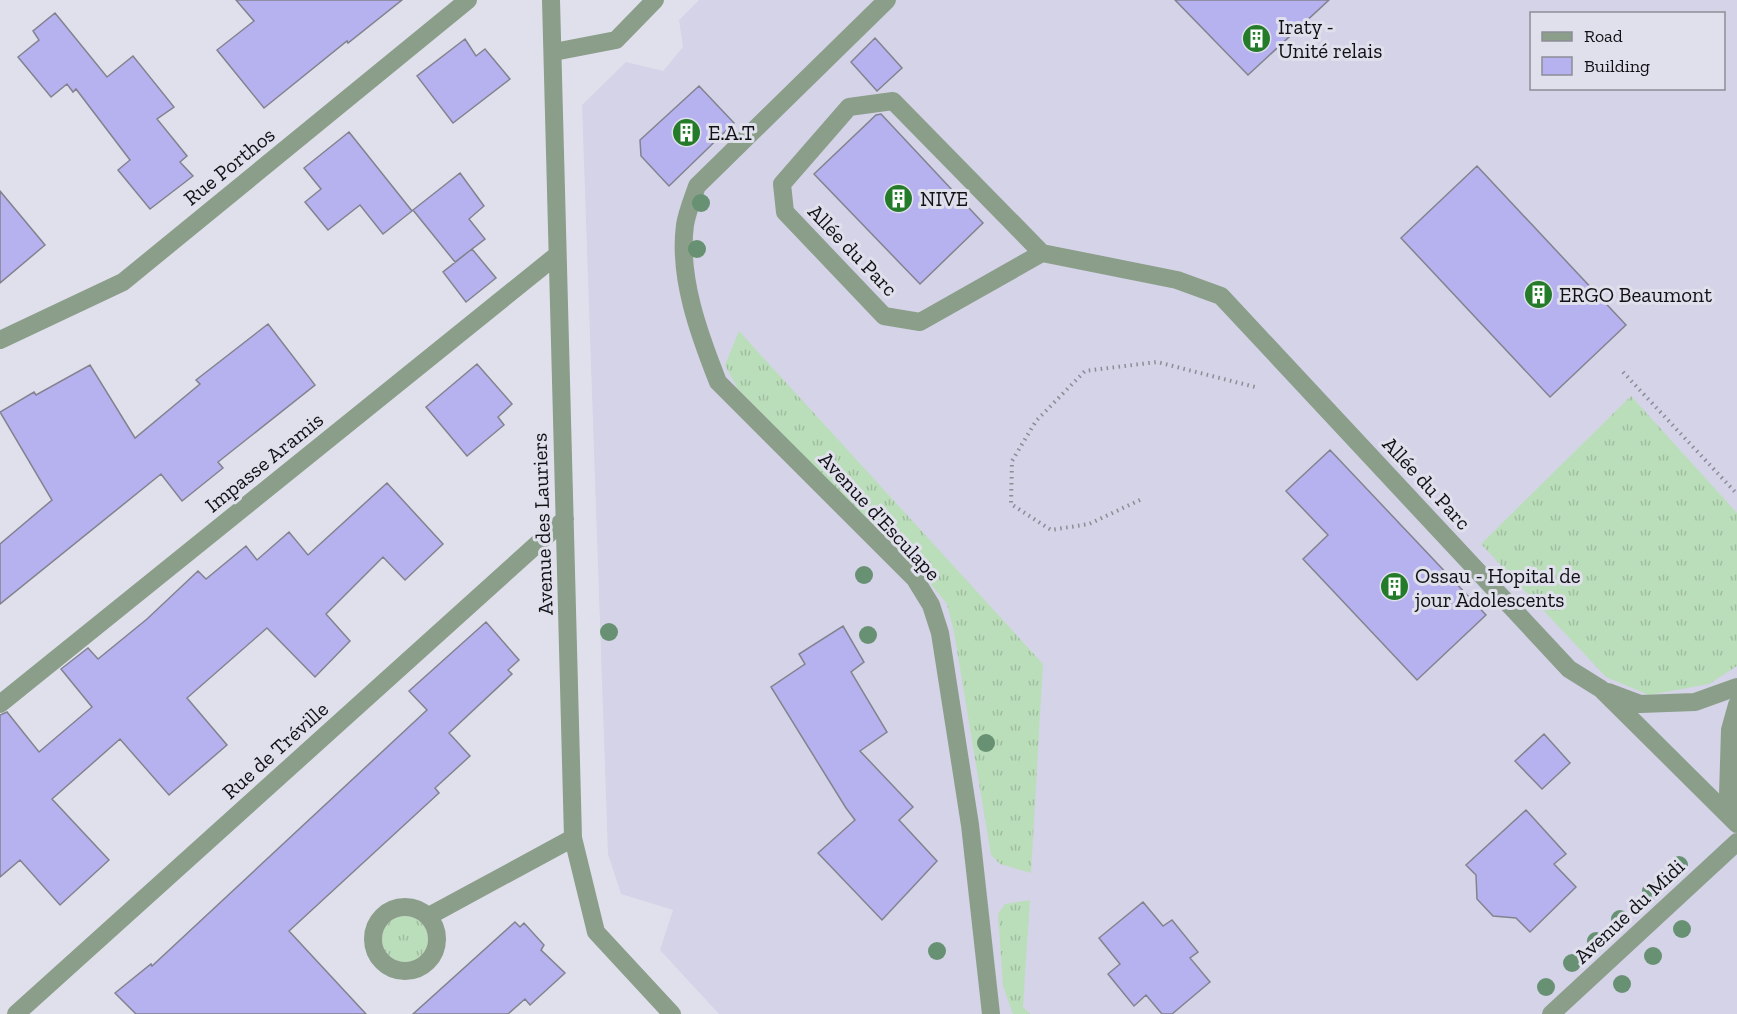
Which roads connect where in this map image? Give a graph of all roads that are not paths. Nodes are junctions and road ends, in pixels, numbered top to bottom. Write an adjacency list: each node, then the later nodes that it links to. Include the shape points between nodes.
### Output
1 (468, 0): 8 (street, Rue Porthos, via 123,282)
2 (551, 0): 5 (street, Avenue des Lauriers)
3 (655, 0): 5 (street, via 616,40)
4 (887, 0): 21 (street, Avenue d'Esculape, via 697,186 685,225 685,280 718,382 915,579 931,605 940,633 970,825)
5 (554, 52): 7 (street, Avenue des Lauriers)
6 (1042, 253): 6 (street, Allée du Parc, via 893,101 849,107 782,184 785,212 884,315 920,321); 11 (street, Allée du Parc, via 1177,280 1221,296 1569,669)
7 (557, 255): 9 (street, Avenue des Lauriers); 12 (street, Impasse Aramis)
8 (0, 340)
9 (565, 519): 16 (street, Avenue des Lauriers); 19 (street, Rue de Tréville)
10 (1737, 687): 11 (street, via 1695,702 1640,704)
11 (1601, 689): 15 (street, Allée du Parc)
12 (0, 704)
13 (1737, 705): 14 (street, via 1730,730 1728,796)
14 (1737, 815)
15 (1737, 824)
16 (573, 838): 18 (street); 20 (street, Avenue des Lauriers, via 596,932)
17 (1737, 842): 22 (street, Avenue du Midi)
18 (429, 916)
19 (16, 1014)
20 (672, 1014)
21 (992, 1014)
22 (1551, 1014)

